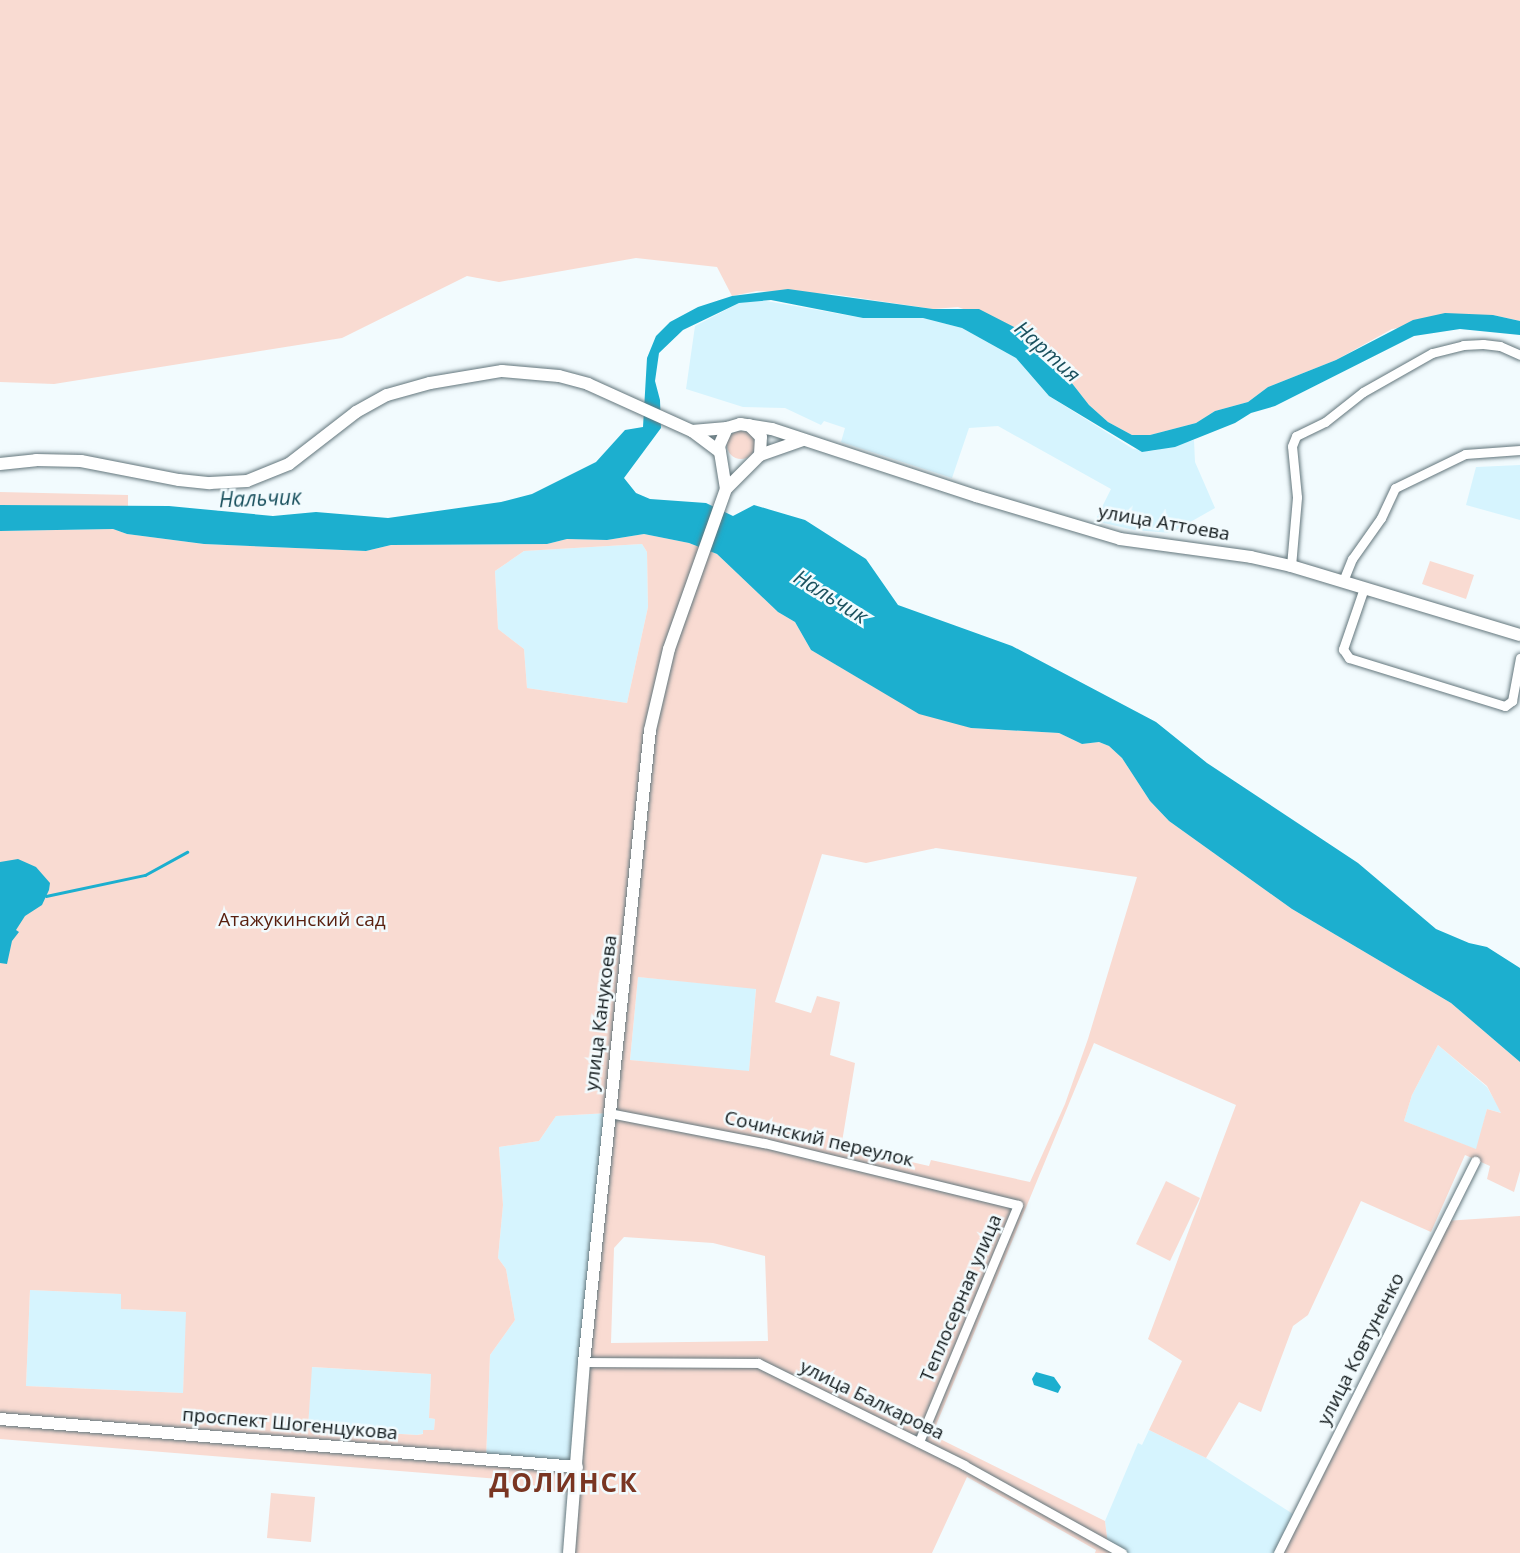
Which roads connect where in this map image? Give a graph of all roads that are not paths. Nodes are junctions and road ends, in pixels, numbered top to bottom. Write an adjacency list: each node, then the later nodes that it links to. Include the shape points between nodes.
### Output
1 (1520, 355): 11 (street, via 1483,344 1432,354 1296,436 1292,446 1297,497)
2 (748, 425): 3 (street); 5 (street, улица Аттоева); 8 (street, via 761,437)
3 (727, 428): 4 (street); 7 (street, via 720,439)
4 (692, 431): 7 (street); 9 (street, via 559,376 486,372 430,383 370,403 289,464 247,481 179,480 81,461)
5 (803, 440): 8 (street); 11 (street, улица Аттоева, via 1120,539)
6 (1520, 450): 12 (street, via 1465,454 1395,488)
7 (721, 455): 8 (street, via 740,467); 10 (street)
8 (757, 459): 10 (street)
9 (0, 464)
10 (726, 489): 16 (street, улица Канукоева, via 669,649 650,730)
11 (1291, 566): 12 (street, улица Аттоева)
12 (1343, 581): 13 (street, улица Аттоева)
13 (1364, 588): 14 (street, улица Аттоева); 15 (street, via 1343,649 1349,658 1505,706 1512,701)
14 (1520, 635)
15 (1520, 658)
16 (609, 1113): 18 (street, Сочинский переулок, via 764,1143); 19 (street, улица Канукоева)
17 (1475, 1161): 25 (street, улица Ковтуненко)
18 (1018, 1206): 21 (street, Теплосерная улица)
19 (584, 1362): 21 (street, улица Балкарова, via 758,1363); 22 (street, улица Канукоева)
20 (0, 1419): 22 (street, проспект Шогенцукова)
21 (919, 1442): 24 (street, улица Балкарова)
22 (578, 1467): 23 (street, улица Канукоева)
23 (569, 1553)
24 (1122, 1553)
25 (1278, 1553)

